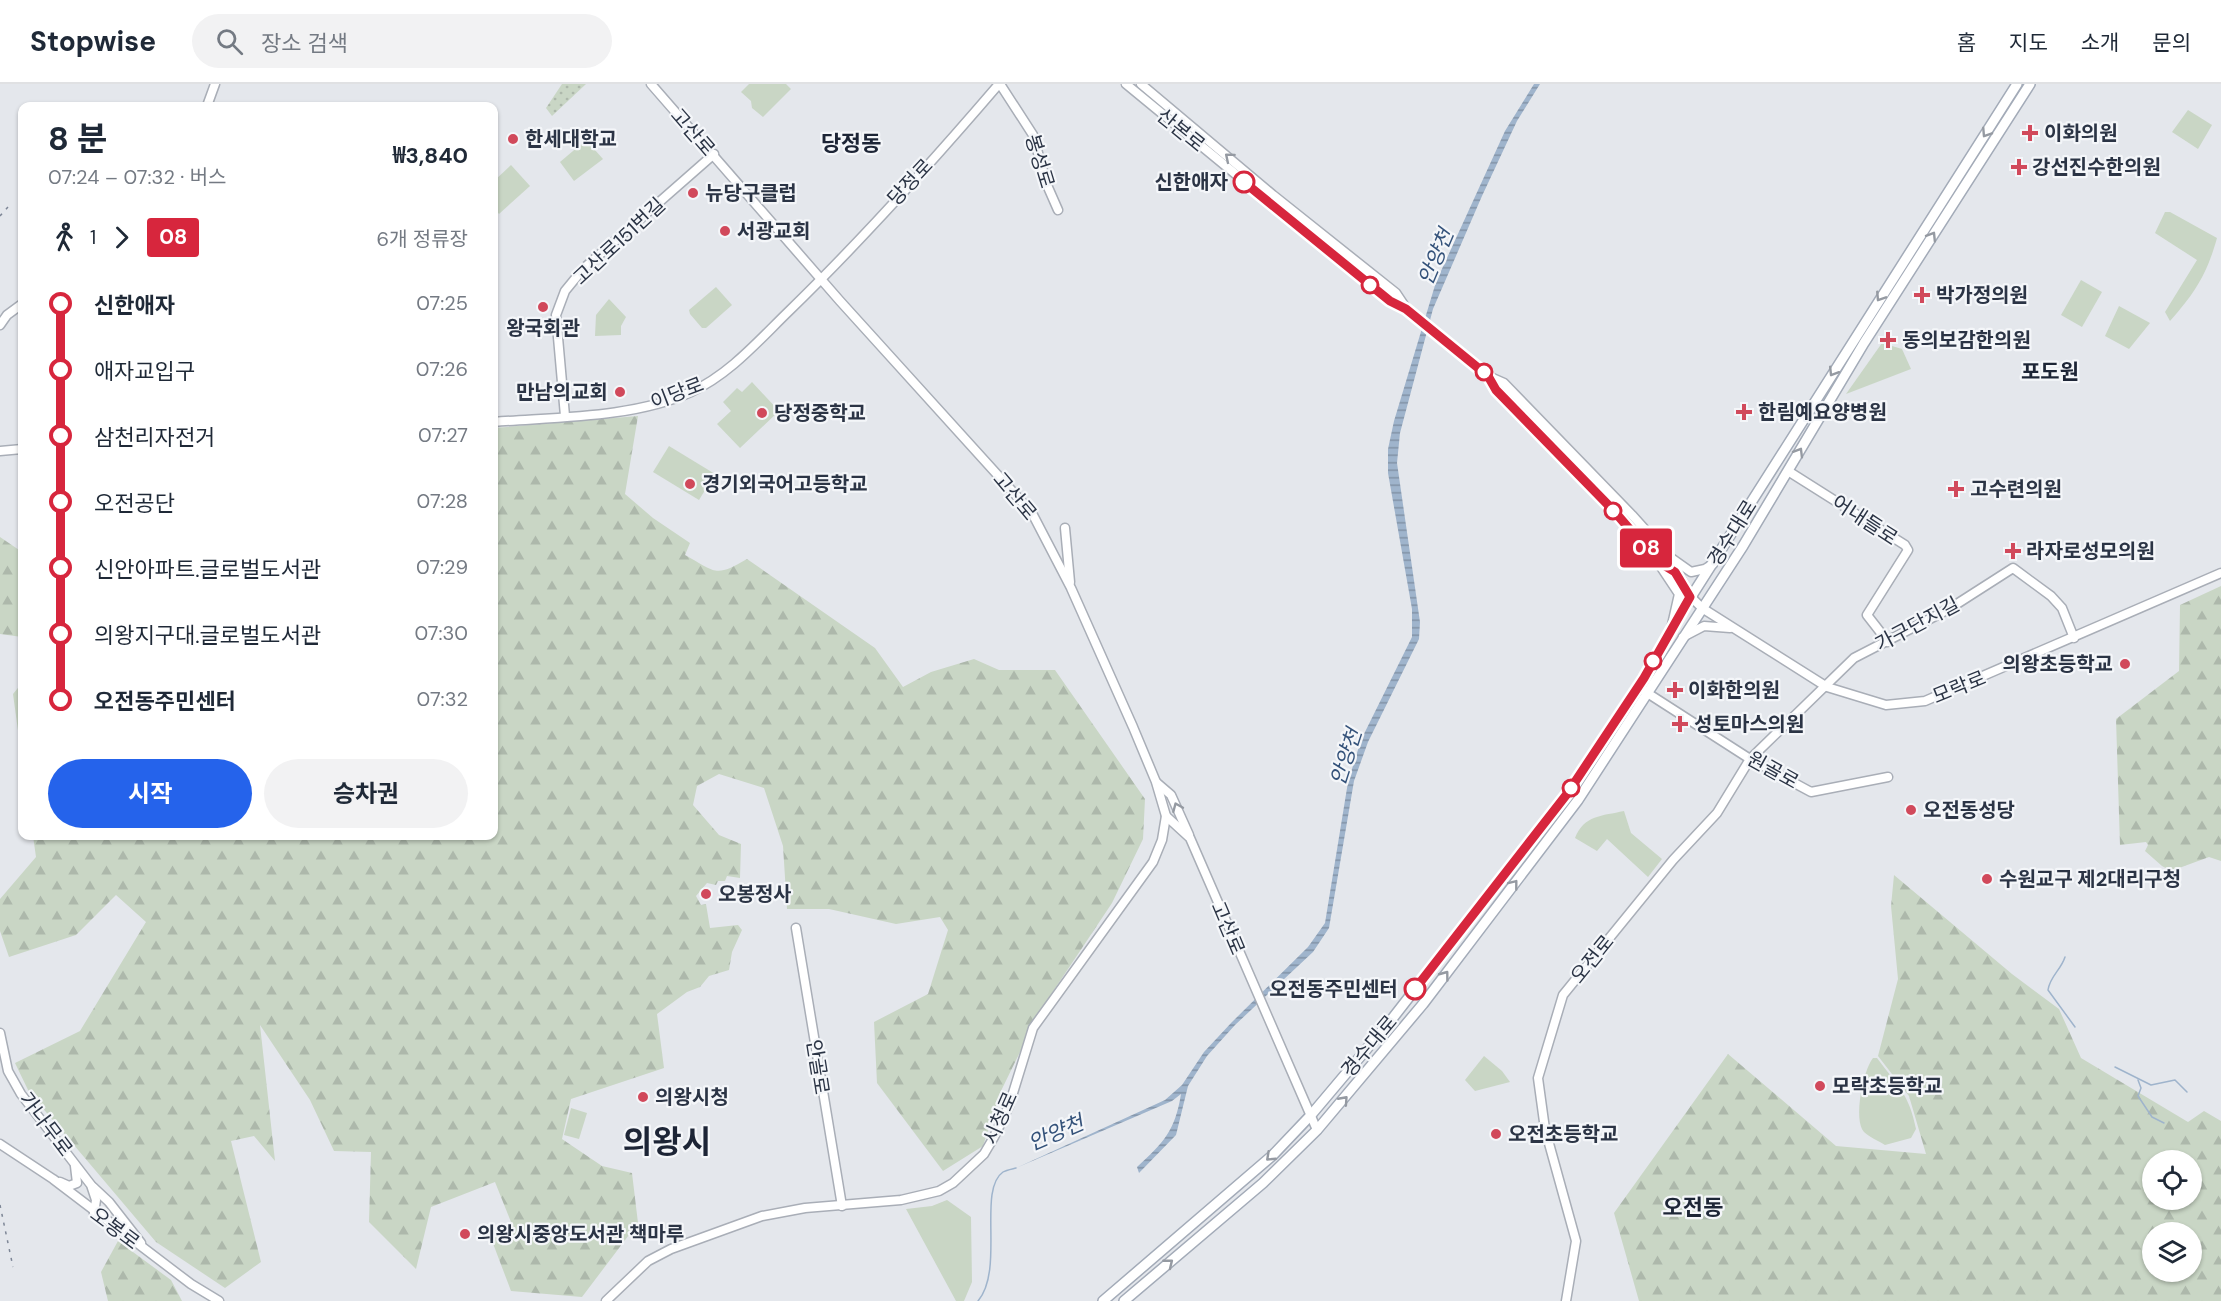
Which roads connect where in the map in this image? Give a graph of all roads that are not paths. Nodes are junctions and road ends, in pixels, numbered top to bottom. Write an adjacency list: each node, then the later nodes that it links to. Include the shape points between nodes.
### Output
1 (215, 84): 8 (street)
2 (651, 84): 9 (street, 고산로)
3 (1000, 84): 10 (street, 봉성로, via 1034,135); 11 (street, 당정로)
4 (1126, 84): 13 (street, 산본로, via 1390,301)
5 (1141, 84): 13 (street, 산본로, one-way to 5, via 1396,293)
6 (2017, 84): 26 (main road, 경수대로, one-way to 26)
7 (2030, 86): 22 (main road, 경수대로, one-way to 7, via 1864,344)
8 (208, 102)
9 (714, 154): 11 (street, 고산로); 16 (street, 고산로151번길, via 583,269 565,291 556,315)
10 (1058, 210)
11 (821, 280): 16 (street, 이당로, via 736,363 691,392 654,405); 29 (street, 고산로, via 1024,502)
12 (18, 307): 14 (street)
13 (1408, 310): 15 (street)
14 (0, 325)
15 (1488, 376): 24 (street, via 1504,383 1530,408); 25 (street, via 1496,390)
16 (565, 416): 17 (street, 이당로)
17 (498, 422)
18 (0, 444): 20 (street)
19 (18, 449): 20 (street)
20 (11, 450): 21 (street)
21 (0, 451)
22 (1788, 471): 31 (main road, 경수대로); 36 (street, 어내들로, via 1908,550 1867,615)
23 (1065, 528): 29 (street)
24 (1667, 554): 26 (street, via 1691,572); 27 (street, 모락로)
25 (1657, 561): 27 (street); 33 (street, via 1679,594)
26 (1713, 564): 30 (main road, 경수대로)
27 (1675, 572): 30 (street, 모락로)
28 (2221, 573): 35 (street, 모락로)
29 (1071, 588): 42 (street, 고산로)
30 (1690, 597): 31 (street, 모락로); 33 (main road, 경수대로)
31 (1702, 608): 32 (street, 모락로); 34 (main road, 경수대로)
32 (1734, 628): 34 (street, via 1704,626); 38 (street, 모락로)
33 (1671, 629): 37 (main road, 경수대로)
34 (1683, 638): 39 (main road, 경수대로)
35 (2074, 638): 36 (street, 가구단지길, via 2062,608 2013,568); 38 (street, 모락로, via 1925,701 1886,705)
36 (1888, 642): 38 (street, 가구단지길, via 1854,658)
37 (1638, 687): 39 (street, 원골로); 48 (main road, 경수대로, via 1567,794 1392,1019)
38 (1827, 687): 40 (street, 오전로)
39 (1647, 693): 40 (street, 원골로); 49 (main road, 경수대로, one-way to 39, via 1423,1004 1578,801)
40 (1750, 759): 41 (street, 원골로, via 1811,792); 62 (street, 오전로, via 1717,813 1673,860 1563,994 1538,1078 1545,1129 1576,1241)
41 (1888, 777)
42 (1155, 782): 43 (street, 고산로); 44 (street, one-way to 42, via 1172,795)
43 (1166, 816): 44 (street, 고산로); 45 (street, 시청로)
44 (1190, 838): 45 (street, via 1180,832); 48 (street, 고산로)
45 (1162, 840): 54 (street, 시청로, via 1153,862 1130,896 1033,1029 1009,1106 984,1154 939,1191 901,1200)
46 (796, 928): 54 (street, 안골로)
47 (0, 1033): 51 (street, 가나무로, via 12,1078)
48 (1311, 1116): 49 (street); 57 (main road, 경수대로, one-way to 57, via 1273,1155)
49 (1317, 1130): 61 (main road, 경수대로, one-way to 49, via 1263,1183)
50 (0, 1144): 52 (street, 오봉로)
51 (73, 1160): 52 (street, via 77,1182 69,1185); 53 (street, 가나무로)
52 (53, 1179): 55 (street, 오봉로)
53 (91, 1185): 55 (street, 가나무로, via 96,1200); 56 (street)
54 (842, 1206): 59 (street, 시청로, via 762,1216 671,1249 648,1261)
55 (94, 1213): 56 (street, 오봉로)
56 (149, 1253): 58 (street, 오봉로)
57 (1113, 1297): 60 (main road, 경수대로)
58 (219, 1301)
59 (606, 1301)
60 (1103, 1301)
61 (1125, 1301)
62 (1566, 1301)

